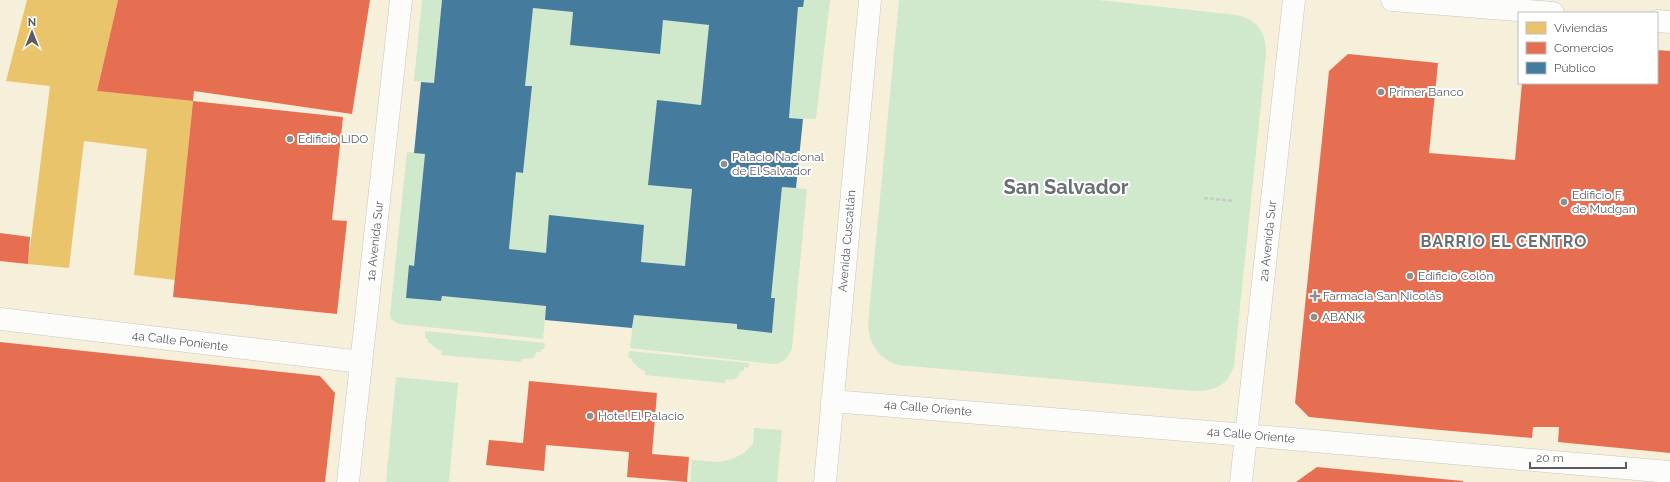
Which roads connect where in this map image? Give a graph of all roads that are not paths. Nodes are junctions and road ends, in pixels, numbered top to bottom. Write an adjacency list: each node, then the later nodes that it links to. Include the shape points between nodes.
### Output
1 (402, 0): 9 (street, 1a Avenida Sur)
2 (870, 0): 10 (street, Avenida Cuscatlán)
3 (1294, 0): 11 (street, 2a Avenida Sur)
4 (1392, 0): 5 (street)
5 (1541, 12)
6 (1658, 21): 7 (street)
7 (1670, 22)
8 (0, 319): 9 (street, 4a Calle Poniente)
9 (361, 362): 13 (street, 1a Avenida Sur)
10 (832, 401): 11 (street, 4a Calle Oriente); 14 (street, Avenida Cuscatlán)
11 (1246, 434): 12 (street, 4a Calle Oriente); 15 (street, 2a Avenida Sur)
12 (1670, 472)
13 (348, 482)
14 (825, 482)
15 (1241, 482)

